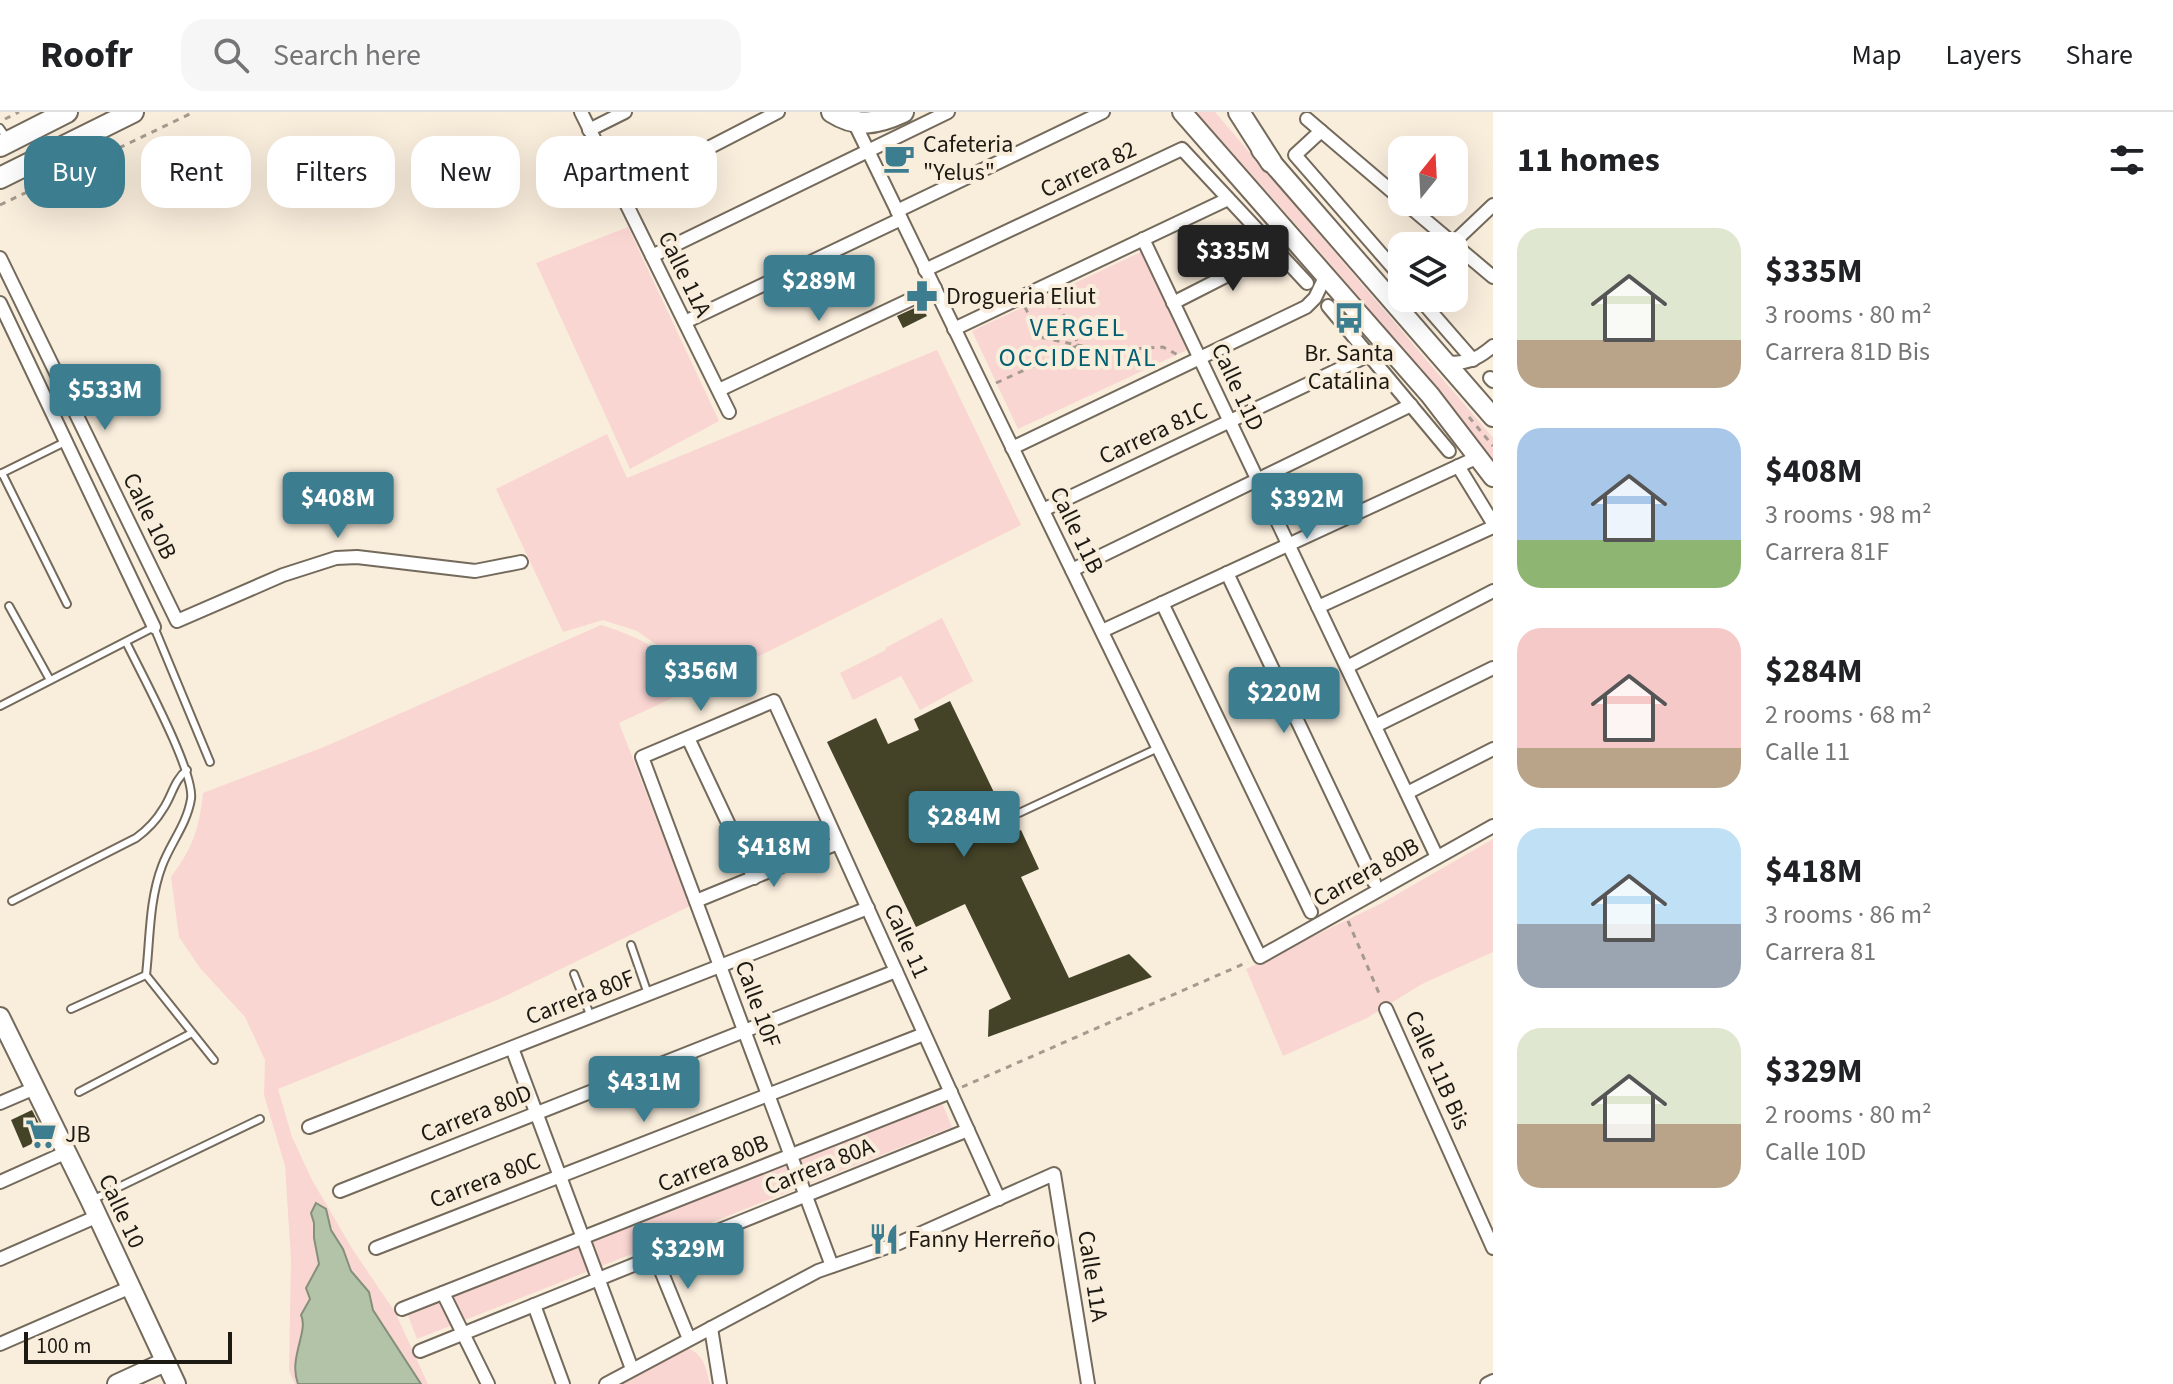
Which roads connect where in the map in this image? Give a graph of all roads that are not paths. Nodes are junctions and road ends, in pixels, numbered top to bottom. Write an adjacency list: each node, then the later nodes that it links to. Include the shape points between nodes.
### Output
1 (67, 112): 18 (main road)
2 (133, 112): 22 (main road)
3 (581, 112): 15 (street, Calle 11A)
4 (625, 112): 15 (street)
5 (778, 112): 19 (street)
6 (832, 112): 14 (main road)
7 (903, 112): 14 (main road, via 883,122)
8 (948, 112): 20 (street)
9 (1103, 112): 27 (street)
10 (1182, 112): 38 (main road)
11 (1228, 112): 21 (main road)
12 (1239, 112): 21 (main road)
13 (1307, 119): 16 (street)
14 (854, 122): 20 (street, Calle 11B)
15 (589, 130): 17 (street, Calle 11A)
16 (1321, 131): 23 (street); 36 (street, via 1295,155)
17 (592, 136)
18 (3, 138)
19 (717, 143)
20 (868, 152): 27 (street, Calle 11B); 33 (street)
21 (1271, 162): 52 (main road)
22 (0, 178)
23 (1388, 188)
24 (1228, 199): 31 (street); 32 (street); 37 (street, Carrera 82, via 1182,149)
25 (1493, 205): 30 (street)
26 (628, 208): 33 (street, Calle 11A)
27 (899, 215): 37 (street, Calle 11B); 46 (street)
28 (1421, 216): 29 (street)
29 (1440, 232)
30 (1465, 232)
31 (1143, 239): 43 (street, Calle 11D); 47 (street)
32 (1277, 250): 40 (street); 43 (street)
33 (652, 256): 46 (street, Calle 11A)
34 (1468, 256): 39 (street)
35 (0, 258): 69 (street, Calle 10B, via 177,621 336,558 475,571)
36 (1388, 262)
37 (925, 270): 41 (street, Calle 11B)
38 (1326, 275): 50 (street, via 1306,307); 61 (main road)
39 (1493, 277)
40 (1307, 283)
41 (935, 288): 47 (street, Calle 11B); 53 (street)
42 (0, 303): 58 (street, Calle 10B)
43 (1173, 303): 50 (street, Calle 11D)
44 (1328, 306): 49 (street)
45 (1431, 312): 51 (street)
46 (685, 322): 53 (street, Calle 11A)
47 (954, 329): 59 (street, Calle 11B)
48 (1493, 346): 51 (street)
49 (1369, 355): 54 (street); 57 (street, Carrera 81C)
50 (1200, 358): 57 (street, Calle 11D); 59 (street)
51 (1473, 360): 52 (street)
52 (1444, 361): 56 (main road)
53 (719, 390): 55 (street, Calle 11A)
54 (1411, 405): 60 (street); 65 (street)
55 (729, 412)
56 (1493, 417)
57 (1230, 421): 65 (street, Calle 11D); 66 (street, Carrera 81C)
58 (66, 442): 63 (lane); 77 (street, Calle 10B)
59 (1012, 448): 66 (street, Calle 11B)
60 (1449, 451)
61 (1478, 457): 62 (street); 64 (main road)
62 (1458, 466): 67 (street); 68 (street)
63 (1, 474): 74 (lane)
64 (1493, 477)
65 (1258, 480): 68 (street, Calle 11D); 70 (street)
66 (1043, 510): 70 (street, Calle 11B)
67 (1493, 525): 76 (street)
68 (1289, 545): 71 (street); 76 (street, Calle 11D)
69 (521, 562)
70 (1072, 570): 78 (street, Calle 11B)
71 (1227, 573): 73 (street); 96 (street)
72 (1493, 591): 80 (street)
73 (1162, 603): 78 (street); 100 (street)
74 (67, 604)
75 (9, 606): 82 (lane)
76 (1318, 607): 80 (street, Calle 11D)
77 (154, 627): 79 (lane); 88 (lane)
78 (1102, 631): 86 (street, Calle 11B)
79 (126, 642): 82 (lane); 89 (lane)
80 (1347, 667): 84 (street, Calle 11D)
81 (1493, 668): 84 (street)
82 (50, 680): 83 (lane)
83 (0, 706)
84 (1375, 726): 90 (street, Calle 11D)
85 (688, 738): 93 (street, Calle 11, via 774,701); 95 (street); 98 (street, Calle 10F, via 642,757)
86 (1158, 748): 91 (lane); 102 (street, Calle 11B)
87 (1493, 749): 90 (street)
88 (210, 762)
89 (187, 770): 97 (lane, via 165,808 136,838); 106 (lane, via 192,797 155,888)
90 (1407, 793): 94 (street, Calle 11D)
91 (1019, 813)
92 (1493, 826): 94 (street, Carrera 80B)
93 (838, 843): 95 (street); 99 (street, Calle 11)
94 (1437, 857): 102 (street, Carrera 80B)
95 (754, 878): 98 (street)
96 (1374, 882)
97 (12, 901)
98 (696, 901): 103 (street, Calle 10F)
99 (868, 908): 103 (street, Carrera 80F); 104 (street, Calle 11)
100 (1311, 912)
101 (631, 945): 107 (lane)
102 (1260, 957)
103 (720, 966): 107 (street, Carrera 80F); 112 (street, Calle 10F)
104 (896, 971): 112 (street, Carrera 80D); 114 (street, Calle 11)
105 (574, 974): 111 (lane)
106 (146, 975): 108 (lane); 113 (lane)
107 (648, 994): 111 (street, Carrera 80F)
108 (71, 1009)
109 (1386, 1009): 136 (street, Calle 11B Bis)
110 (0, 1017): 117 (main road, Calle 10)
111 (591, 1017): 115 (street, Carrera 80F)
112 (744, 1031): 120 (street, Calle 10F); 122 (street, Carrera 80D)
113 (190, 1034): 116 (lane); 118 (lane)
114 (924, 1034): 119 (street, Calle 11); 120 (street, Carrera 80C)
115 (512, 1048): 122 (street); 124 (street, Carrera 80F)
116 (214, 1060)
117 (35, 1088): 121 (street); 126 (main road, Calle 10)
118 (79, 1092)
119 (951, 1092): 125 (street, Calle 11); 127 (street, Carrera 80B)
120 (768, 1095): 127 (street, Calle 10F); 128 (street, Carrera 80C)
121 (0, 1103)
122 (537, 1113): 128 (street); 130 (street, Carrera 80D)
123 (260, 1119): 133 (lane)
124 (309, 1127)
125 (968, 1130): 131 (street, Carrera 80A); 132 (street, Calle 11)
126 (67, 1152): 129 (street); 133 (main road, Calle 10)
127 (791, 1155): 131 (street, Calle 10F); 134 (street, Carrera 80B)
128 (561, 1176): 134 (street); 135 (street, Carrera 80C)
129 (0, 1182)
130 (340, 1191)
131 (806, 1195): 137 (street, Carrera 80A); 139 (street, Calle 10F)
132 (999, 1199): 139 (street); 159 (street, Calle 11A, via 1054,1174)
133 (94, 1208): 138 (street); 141 (main road, Calle 10)
134 (583, 1237): 140 (street); 142 (street, Carrera 80B)
135 (376, 1248)
136 (1493, 1248)
137 (655, 1256): 140 (street, Carrera 80A); 147 (street)
138 (0, 1259)
139 (832, 1266): 145 (street)
140 (599, 1279): 143 (street, Carrera 80A); 151 (street)
141 (131, 1287): 148 (street); 150 (main road, Calle 10)
142 (443, 1293): 144 (street, Carrera 80B); 146 (street)
143 (534, 1305): 146 (street, Carrera 80A); 156 (street)
144 (402, 1309)
145 (711, 1328): 147 (street); 158 (street)
146 (463, 1333): 149 (street, Carrera 80A); 155 (street)
147 (689, 1339): 151 (street)
148 (0, 1344)
149 (420, 1351)
150 (165, 1362): 153 (main road); 154 (main road, Calle 10)
151 (632, 1369): 157 (street)
152 (1493, 1381): 160 (street)
153 (117, 1384)
154 (176, 1384)
155 (488, 1384)
156 (563, 1384)
157 (606, 1384)
158 (720, 1384)
159 (1088, 1384)
160 (1487, 1384)

